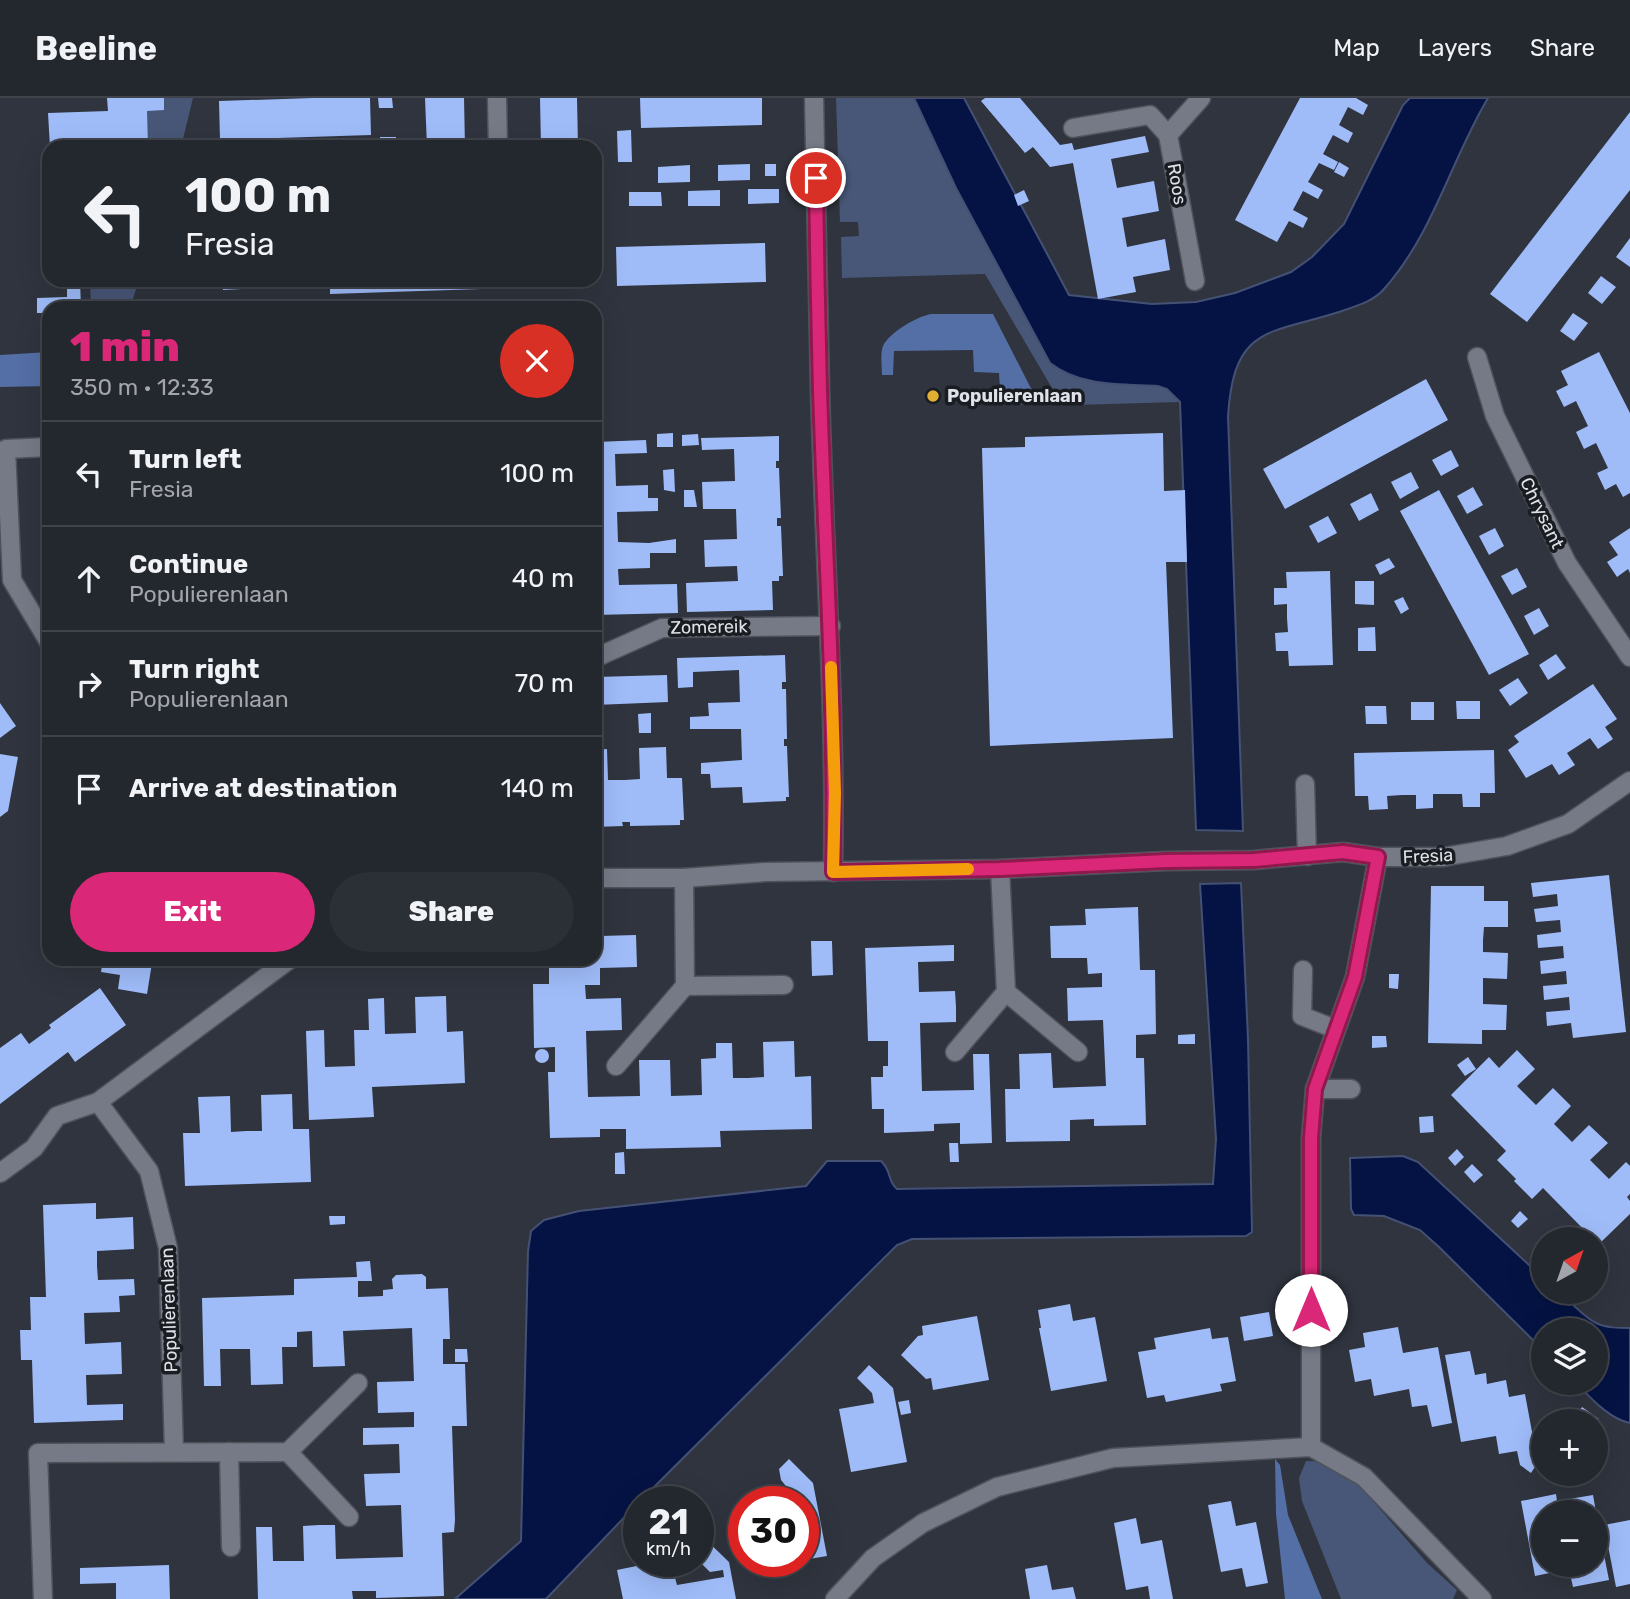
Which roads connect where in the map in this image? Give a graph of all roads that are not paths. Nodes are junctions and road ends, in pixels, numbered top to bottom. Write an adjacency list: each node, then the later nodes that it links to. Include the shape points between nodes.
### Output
1 (497, 98): 6 (street)
2 (814, 98): 10 (street)
3 (1201, 98): 5 (street)
4 (1073, 128): 5 (street, via 1150,115)
5 (1168, 135): 7 (street, Roos)
6 (498, 140)
7 (1195, 281)
8 (1477, 357): 13 (street, Chrysant, via 1495,416 1567,563)
9 (42, 447): 11 (street, via 6,449 12,580)
10 (831, 626): 12 (street, Zomereik, via 662,628); 19 (street)
11 (42, 630)
12 (602, 655)
13 (1630, 657)
14 (1630, 781): 17 (street, Fresia, via 1568,824 1507,846 1443,857)
15 (1305, 784): 16 (street)
16 (1307, 856): 17 (street, Fresia, via 1343,852); 18 (street, Fresia)
17 (1378, 857): 27 (street, via 1355,977)
18 (1000, 869): 19 (street); 26 (street)
19 (833, 872): 21 (street)
20 (602, 878): 21 (street)
21 (684, 878): 25 (street)
22 (276, 966): 33 (street)
23 (1303, 971): 27 (street, via 1302,1016)
24 (784, 985): 25 (street)
25 (685, 986): 30 (street)
26 (1006, 992): 28 (street); 29 (street)
27 (1335, 1029): 31 (street)
28 (955, 1052)
29 (1078, 1052)
30 (616, 1066)
31 (1315, 1089): 32 (street); 36 (street)
32 (1351, 1089)
33 (98, 1102): 34 (street, via 57,1116 34,1148); 38 (street, Populierenlaan, via 149,1171 168,1248)
34 (0, 1174)
35 (358, 1383): 37 (street)
36 (1311, 1447): 43 (street, via 1113,1458 997,1487 913,1530 873,1558); 44 (street, via 1364,1477)
37 (288, 1451): 39 (street); 40 (street)
38 (174, 1452): 39 (street); 42 (street, via 38,1453)
39 (229, 1452): 41 (street)
40 (349, 1517)
41 (231, 1547)
42 (43, 1599)
43 (835, 1599)
44 (1480, 1599)

